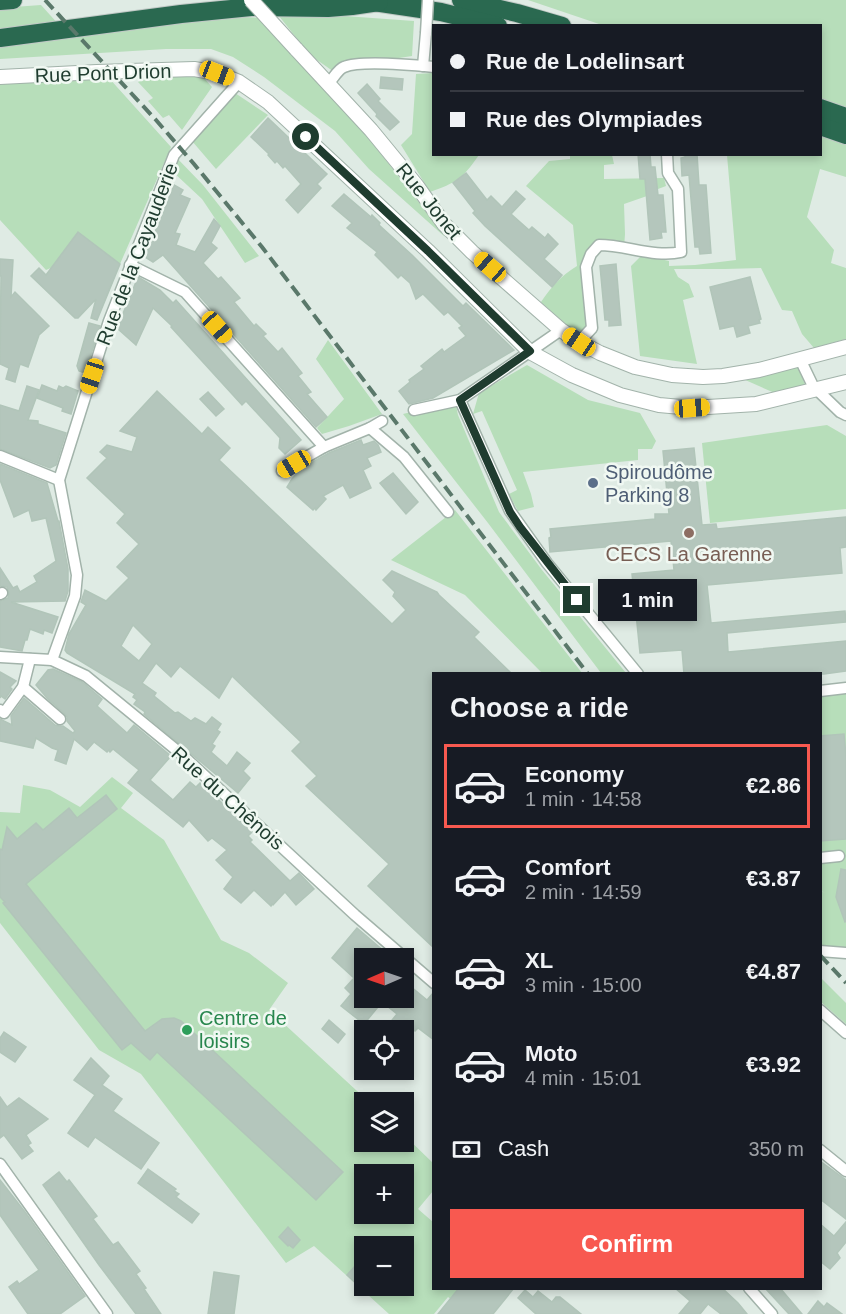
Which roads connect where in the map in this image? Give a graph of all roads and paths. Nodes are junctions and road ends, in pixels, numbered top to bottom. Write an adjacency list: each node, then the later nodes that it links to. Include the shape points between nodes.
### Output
1 (13, 0): 7 (highway)
2 (251, 0): 16 (street, Rue Jonet, bridge)
3 (359, 0): 8 (highway)
4 (428, 0): 13 (street, bridge)
5 (460, 0): 9 (highway)
6 (498, 0): 9 (highway)
7 (0, 1)
8 (379, 2): 10 (highway); 12 (highway, via 328,8 251,7)
9 (517, 13): 11 (highway)
10 (490, 24)
11 (555, 24)
12 (0, 38)
13 (428, 66): 16 (street, via 366,63 343,67)
14 (0, 77): 15 (street, Rue Pont Drion, via 194,69)
15 (239, 82): 22 (street, Rue de la Cayauderie, via 174,155); 26 (street, Rue Pont Drion, via 275,108)
16 (328, 84): 23 (street, Rue Jonet, via 371,130 444,224)
17 (822, 109): 18 (highway)
18 (846, 117)
19 (822, 127): 20 (highway)
20 (846, 135)
21 (667, 156): 24 (street, via 668,173 678,189 681,252 669,255 599,245 586,267 592,328)
22 (130, 265): 35 (street, via 185,292); 38 (street, Rue de la Cayauderie)
23 (561, 330): 24 (street, Rue Jonet); 26 (street)
24 (579, 342): 27 (street, Rue Jonet, via 635,367 672,375 723,376)
25 (846, 347): 27 (street, Rue Jonet)
26 (530, 351): 29 (street, Rue Pont Drion, via 620,395 659,405 692,408 756,404); 30 (street)
27 (800, 359): 29 (street)
28 (846, 382): 29 (street, Rue Pont Drion)
29 (818, 389): 32 (street)
30 (460, 400): 31 (street); 43 (street, via 510,512)
31 (414, 410)
32 (846, 415)
33 (382, 421): 34 (street)
34 (370, 428): 35 (street); 39 (street, via 404,457)
35 (324, 447): 37 (street)
36 (0, 456): 38 (street)
37 (282, 471)
38 (59, 480): 42 (street, via 77,575 75,596)
39 (448, 512)
40 (0, 657): 41 (street, Rue du Chênois)
41 (30, 659): 42 (street, Rue du Chênois); 44 (street)
42 (52, 660): 53 (street, Rue du Chênois, via 86,676 180,753)
43 (636, 672)
44 (23, 687): 47 (street, via 4,713); 48 (street)
45 (846, 688): 46 (street)
46 (822, 691)
47 (0, 710)
48 (60, 718)
49 (839, 856): 50 (street)
50 (822, 858)
51 (825, 951): 52 (street)
52 (846, 953)
53 (432, 981)
54 (822, 1012): 55 (street)
55 (846, 1033)
56 (822, 1152): 58 (street)
57 (0, 1164): 60 (street)
58 (846, 1171)
59 (751, 1290): 61 (street)
60 (107, 1314)
61 (772, 1314)

